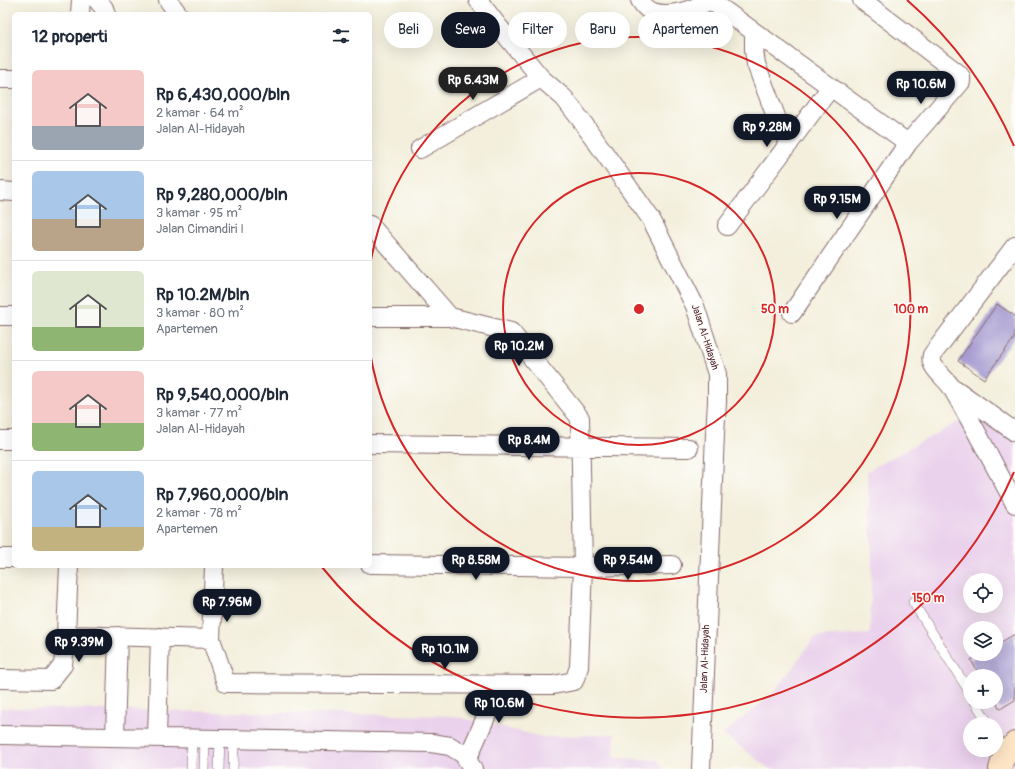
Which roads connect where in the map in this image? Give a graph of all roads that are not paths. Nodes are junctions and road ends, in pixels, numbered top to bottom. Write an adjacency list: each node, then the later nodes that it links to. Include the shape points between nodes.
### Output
1 (81, 0): 8 (street)
2 (97, 0): 9 (street)
3 (168, 0): 10 (street)
4 (478, 0): 12 (street, Jalan Al-Hidayah)
5 (640, 0): 6 (street, via 653,12 668,14 687,10)
6 (710, 0): 11 (street)
7 (862, 0): 16 (street, via 961,77 960,83)
8 (80, 12)
9 (105, 12)
10 (177, 12)
11 (754, 32): 15 (street); 17 (street, via 756,64)
12 (541, 78): 18 (street); 61 (street, Jalan Al-Hidayah, via 564,98 651,219 695,306 717,374 718,402)
13 (0, 79): 14 (street)
14 (12, 79)
15 (831, 87): 16 (street); 17 (street)
16 (908, 143): 24 (street)
17 (789, 144): 21 (street)
18 (420, 149)
19 (0, 192): 20 (street)
20 (12, 192)
21 (727, 226)
22 (372, 227): 28 (street)
23 (1015, 246): 29 (street, via 932,355 933,364)
24 (792, 313)
25 (0, 316): 26 (street)
26 (12, 316)
27 (372, 317): 28 (street)
28 (450, 318): 34 (street, via 511,332 580,418)
29 (951, 386): 30 (street); 36 (street)
30 (1015, 432)
31 (0, 440): 32 (street)
32 (12, 440)
33 (372, 444): 34 (street)
34 (580, 446): 35 (street); 41 (street)
35 (689, 448)
36 (1015, 504)
37 (0, 558): 38 (street)
38 (12, 558)
39 (372, 564): 41 (street)
40 (672, 565): 41 (street)
41 (583, 567): 51 (street, via 579,667 574,681 553,685)
42 (69, 568): 45 (street)
43 (214, 568): 48 (street)
44 (913, 602): 50 (lane)
45 (66, 635): 46 (street); 49 (street, via 63,665 51,680)
46 (118, 636): 47 (street); 53 (street)
47 (160, 637): 48 (street); 54 (street)
48 (212, 639): 51 (street, via 226,683)
49 (0, 679)
50 (963, 682)
51 (500, 685): 56 (street)
52 (0, 735): 53 (street)
53 (115, 737): 54 (street)
54 (157, 737): 55 (street)
55 (212, 738): 56 (street, via 431,743 450,746 463,754); 57 (lane); 58 (lane); 59 (lane); 60 (lane)
56 (470, 764)
57 (191, 769)
58 (204, 769)
59 (219, 769)
60 (233, 769)
61 (701, 769)

